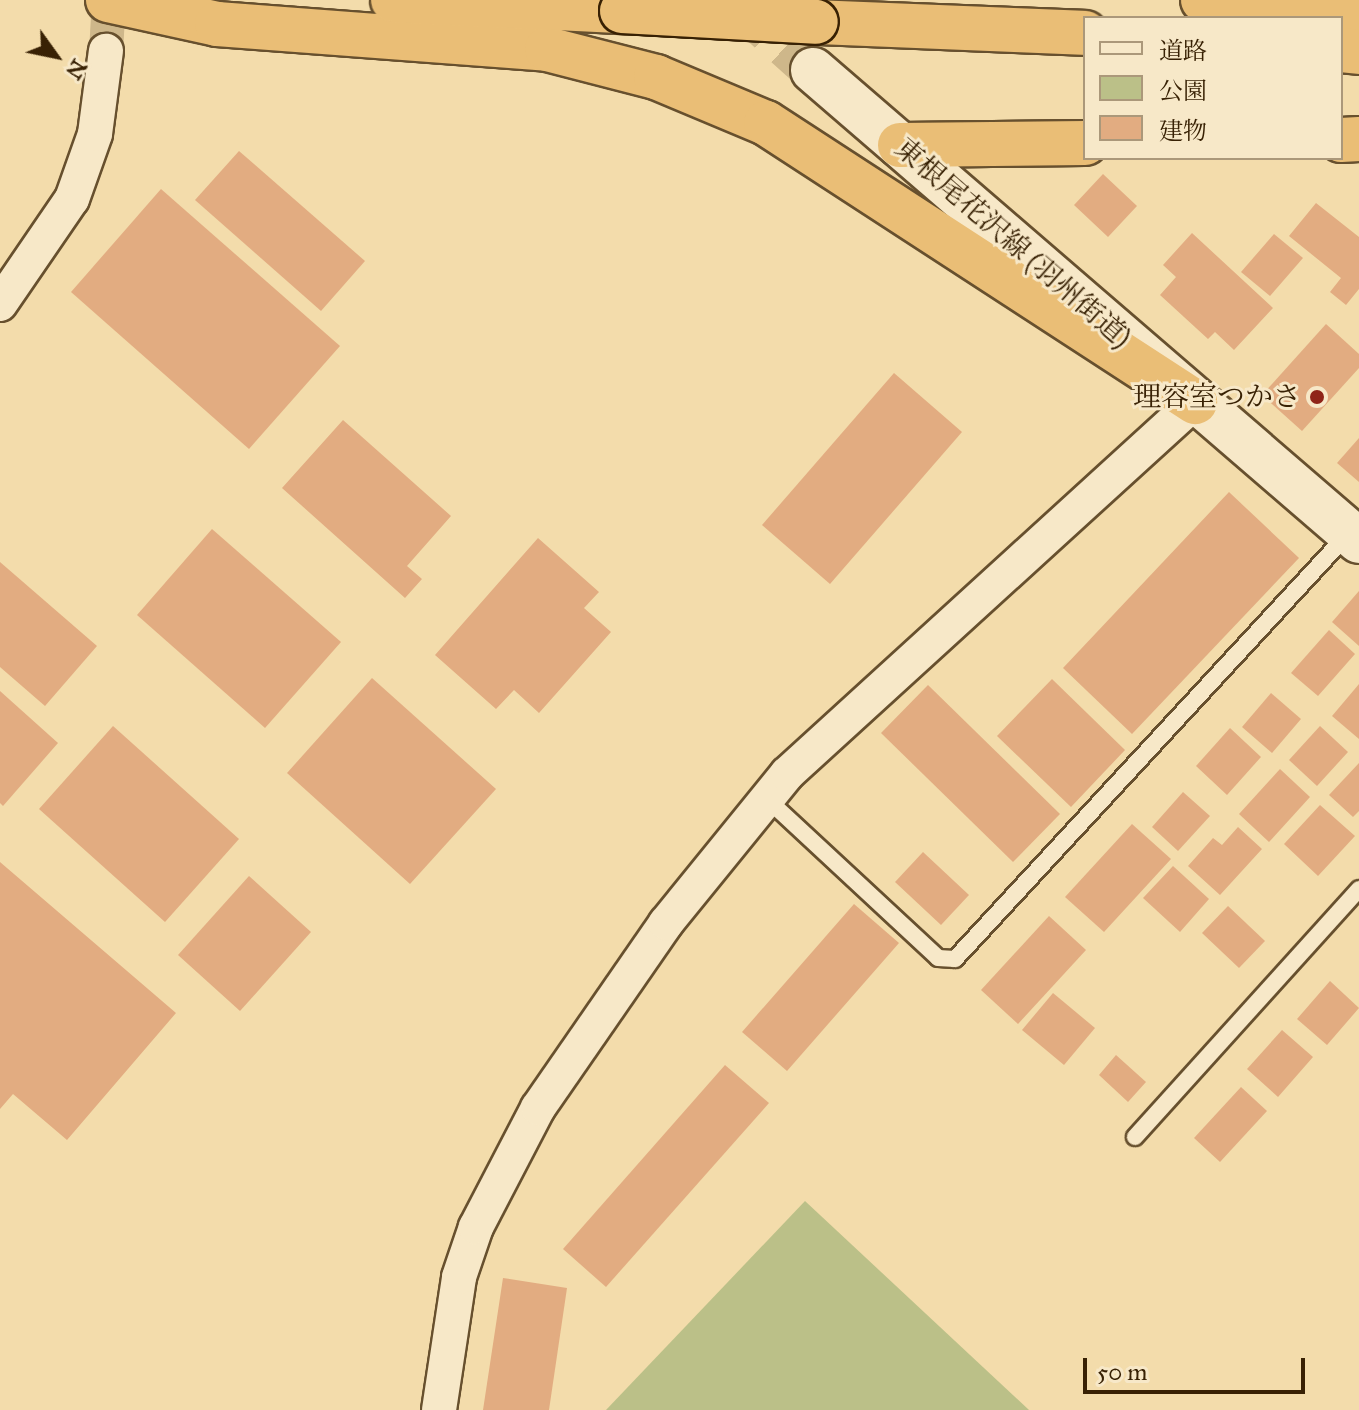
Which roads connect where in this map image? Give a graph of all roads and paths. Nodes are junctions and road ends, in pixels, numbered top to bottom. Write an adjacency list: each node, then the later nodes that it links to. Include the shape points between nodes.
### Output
1 (108, 0): 11 (highway, via 217,24 547,49 656,77 766,123)
2 (393, 0): 5 (highway, bridge)
3 (1203, 0): 4 (highway)
4 (1359, 10)
5 (1083, 33)
6 (106, 51): 10 (street, via 95,134 72,199)
7 (813, 70): 9 (main road, 東根尾花沢線 (羽州街道))
8 (1083, 143): 9 (highway)
9 (900, 145): 11 (main road, 東根尾花沢線 (羽州街道))
10 (0, 304)
11 (1195, 402): 12 (main road, 東根尾花沢線 (羽州街道)); 13 (street)
12 (1356, 532): 13 (lane, via 955,959 938,958)
13 (766, 798): 16 (street, via 666,923 505,1165 459,1277)
14 (1359, 889): 15 (lane)
15 (1135, 1137)
16 (439, 1410)

